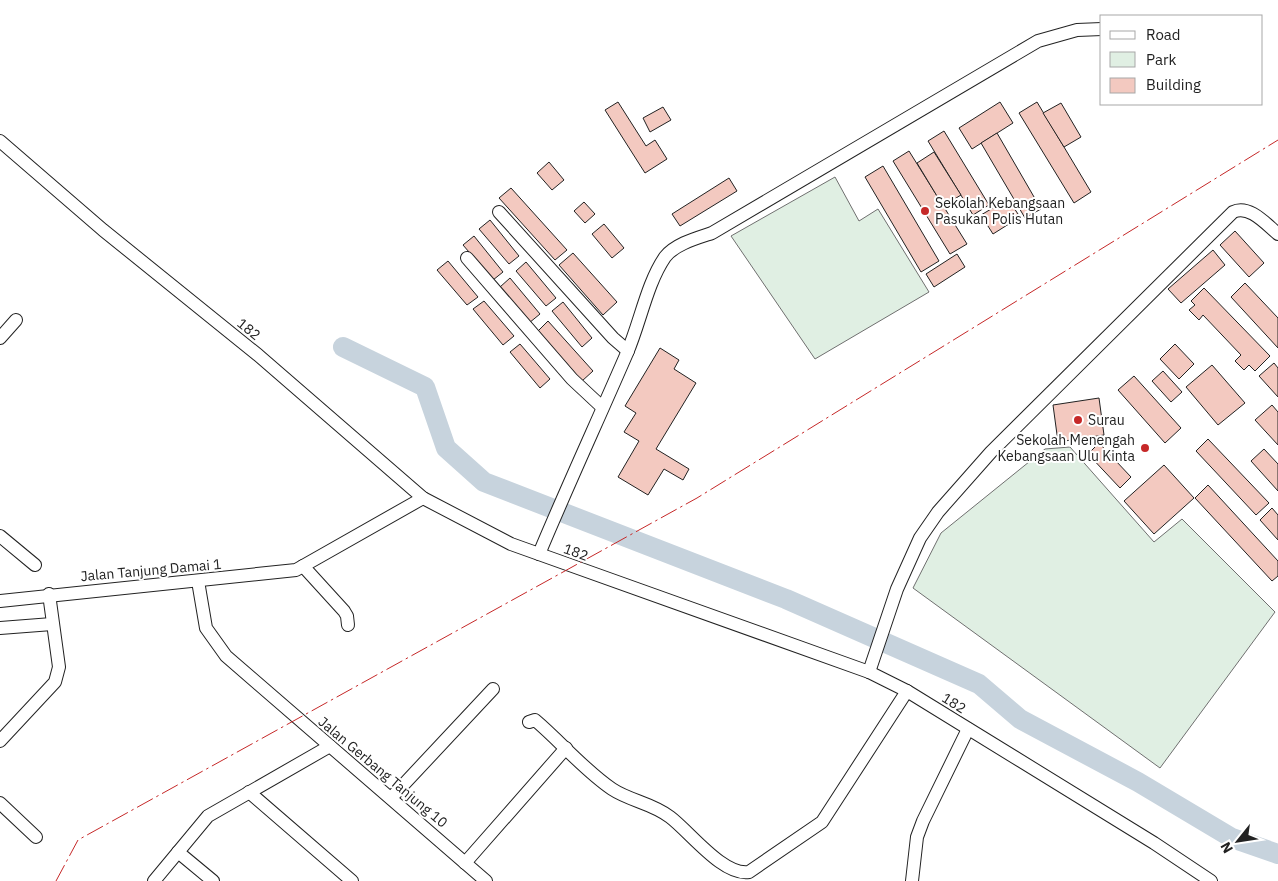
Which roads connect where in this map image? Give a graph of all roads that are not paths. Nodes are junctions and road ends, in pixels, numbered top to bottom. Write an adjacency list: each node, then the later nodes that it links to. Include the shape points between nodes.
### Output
1 (1100, 29): 8 (street, via 1077,30 1038,40 712,233 670,252 653,282)
2 (0, 141): 10 (street, 182, via 103,230 258,355)
3 (499, 212): 8 (street)
4 (1278, 234): 21 (street, via 1249,211 1240,209 1233,212 991,452 938,512 920,538 894,597)
5 (467, 258): 9 (street, via 560,365)
6 (16, 320): 7 (street)
7 (0, 338)
8 (628, 351): 9 (street)
9 (602, 407): 12 (street)
10 (423, 498): 12 (street, 182); 14 (street, Jalan Tanjung Damai 1)
11 (0, 536): 13 (street)
12 (538, 554): 21 (street, 182)
13 (35, 565)
14 (303, 566): 15 (street, Jalan Tanjung Damai 1, via 288,572); 19 (street, via 344,611)
15 (198, 581): 16 (street, Jalan Tanjung Damai 1); 27 (street, Jalan Gerbang Tanjung 10, via 202,617 211,638 226,656)
16 (50, 594): 17 (street, Jalan Tanjung Damai 1); 18 (street)
17 (0, 601)
18 (52, 624): 20 (street); 26 (street, via 59,667 55,682)
19 (348, 625)
20 (0, 628)
21 (869, 672): 23 (street, 182)
22 (493, 689): 30 (street)
23 (907, 691): 25 (street, 182); 28 (street, via 822,822 748,872 734,872 670,817 653,805 611,788)
24 (528, 722): 28 (street, via 535,720)
25 (968, 729): 39 (street, via 923,821); 40 (street, 182)
26 (0, 741)
27 (330, 746): 29 (street); 30 (street, Jalan Gerbang Tanjung 10)
28 (566, 748): 34 (street)
29 (249, 792): 33 (street, via 208,816); 37 (street)
30 (391, 798): 34 (street, Jalan Gerbang Tanjung 10)
31 (0, 803): 32 (street)
32 (36, 837)
33 (178, 852): 35 (street); 36 (street)
34 (465, 863): 38 (street, Jalan Gerbang Tanjung 10)
35 (154, 881)
36 (213, 881)
37 (352, 881)
38 (486, 881)
39 (912, 881)
40 (1211, 881)

